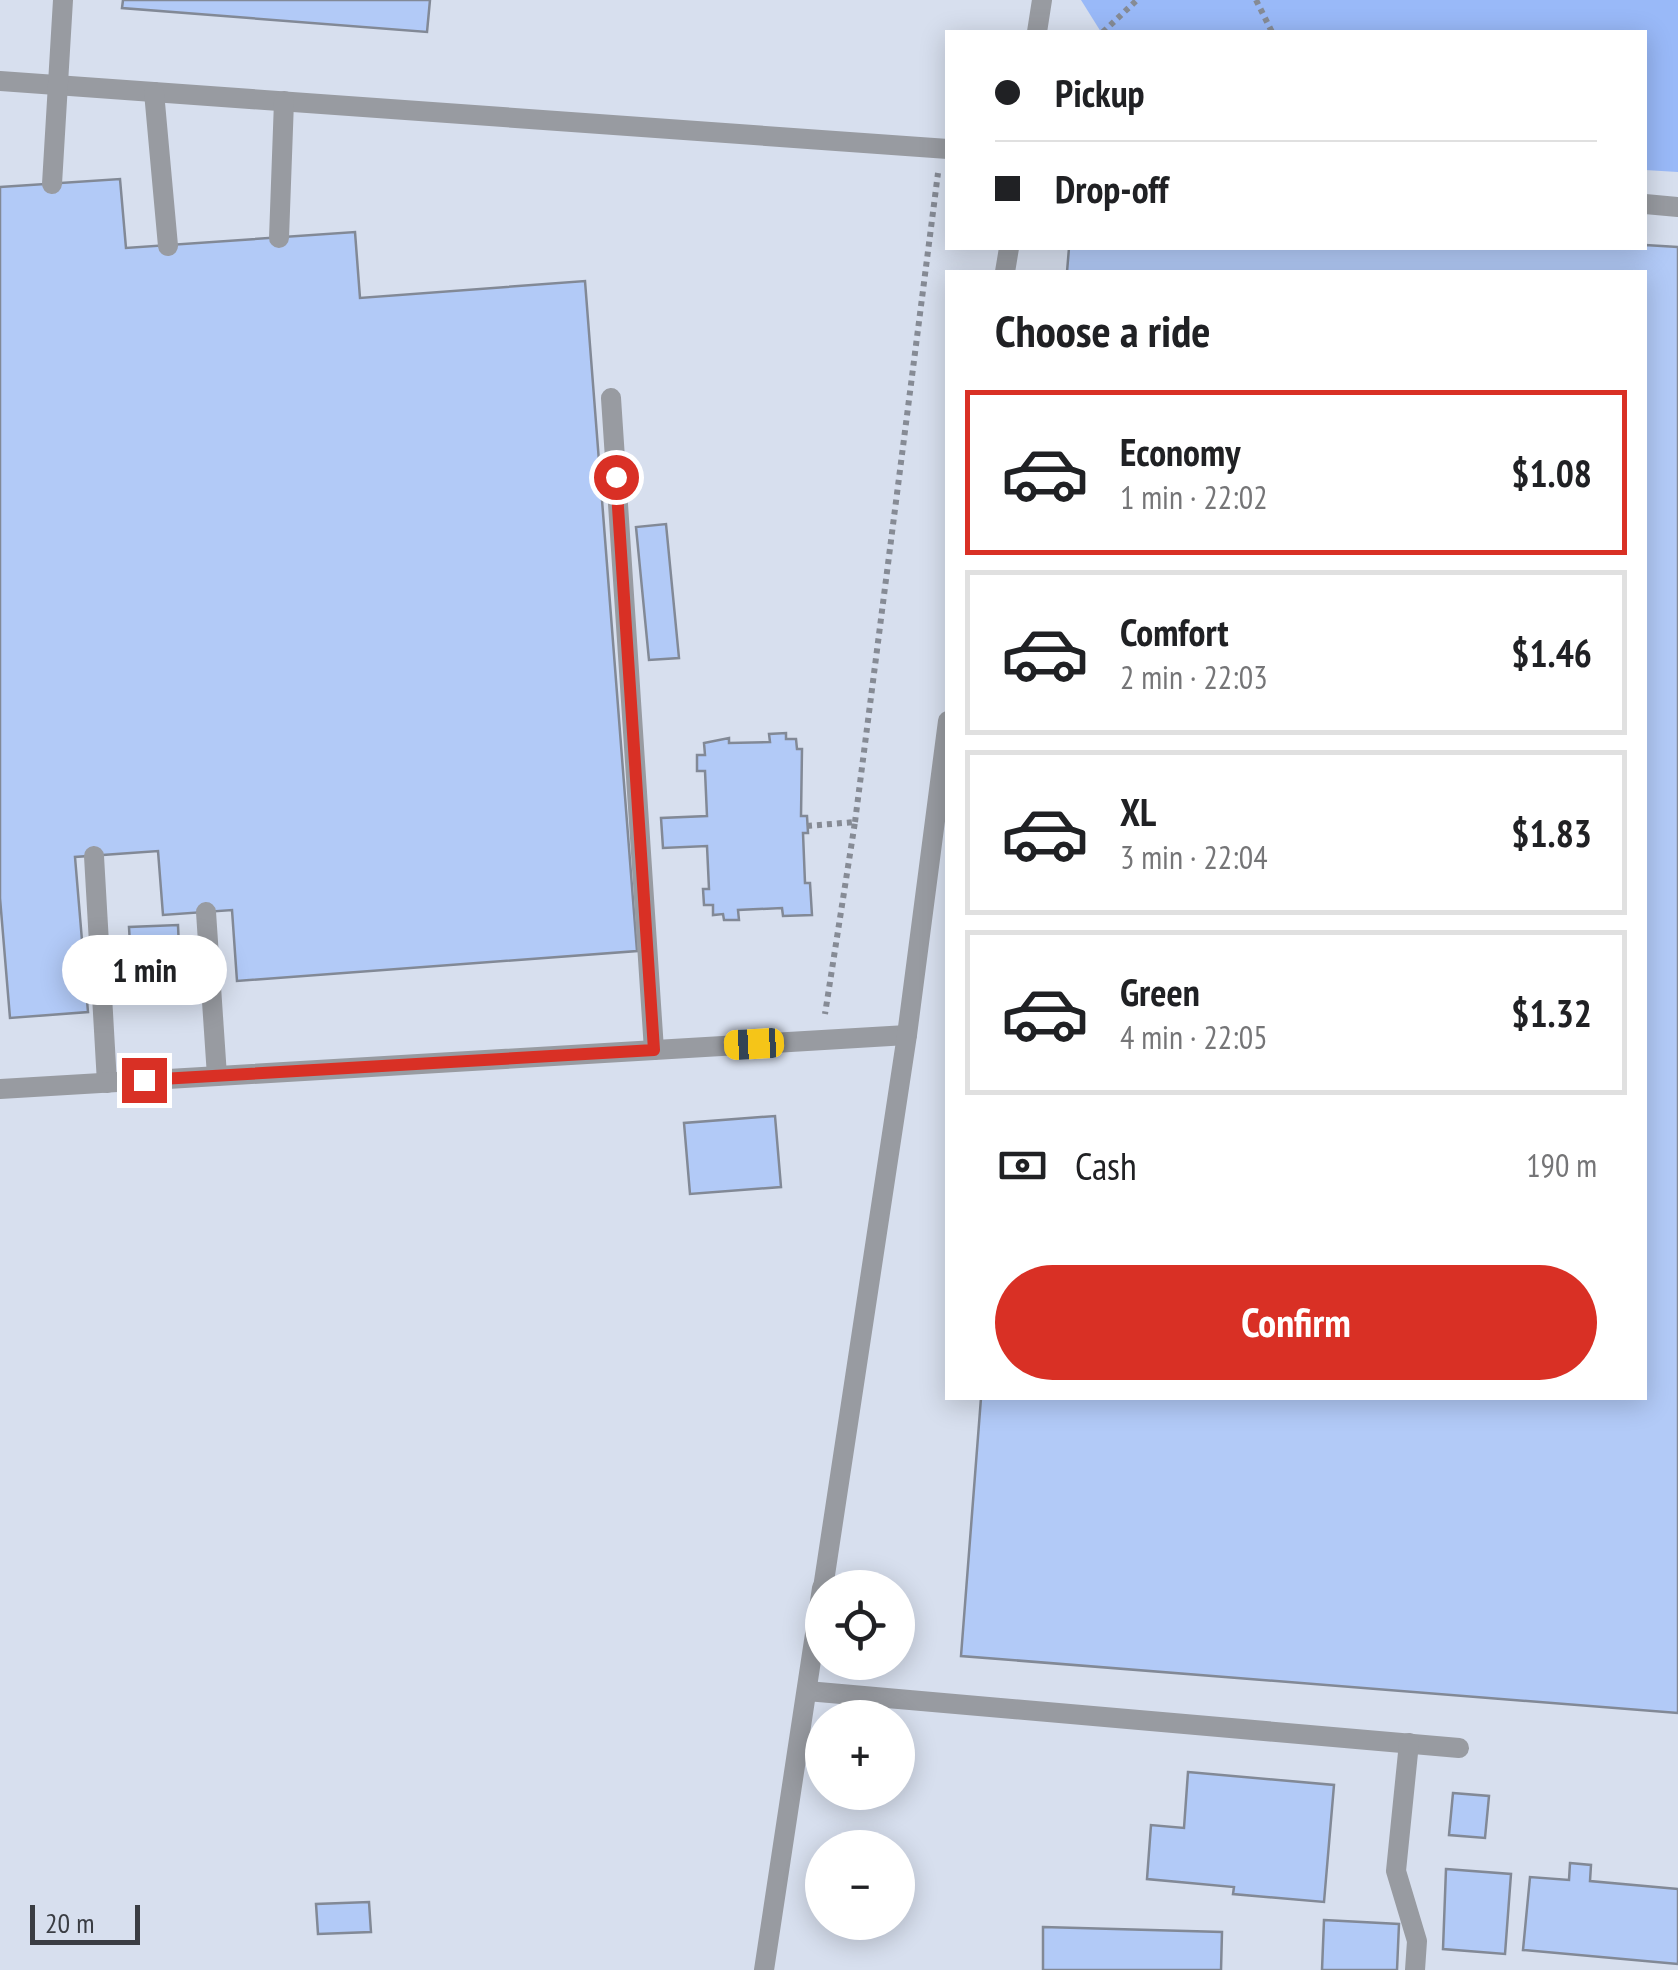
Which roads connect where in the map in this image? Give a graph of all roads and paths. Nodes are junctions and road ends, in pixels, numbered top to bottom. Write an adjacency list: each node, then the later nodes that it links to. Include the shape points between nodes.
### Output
1 (63, 0): 9 (lane)
2 (1042, 0): 5 (lane)
3 (1137, 0): 6 (path)
4 (1256, 0): 7 (path)
5 (1037, 30)
6 (1105, 30)
7 (1271, 30)
8 (0, 81): 9 (lane)
9 (56, 85): 10 (lane); 13 (lane)
10 (154, 92): 11 (lane); 17 (lane)
11 (284, 101): 12 (lane); 16 (lane)
12 (944, 148): 20 (path)
13 (52, 184)
14 (1647, 204): 15 (lane)
15 (1678, 206)
16 (279, 238)
17 (168, 246)
18 (611, 398): 26 (lane)
19 (945, 744): 24 (lane)
20 (855, 822): 21 (path); 25 (path)
21 (807, 826)
22 (94, 856): 28 (lane)
23 (206, 912): 27 (lane)
24 (907, 1035): 25 (lane); 30 (lane)
25 (822, 1040): 26 (lane)
26 (654, 1050): 27 (lane)
27 (217, 1076): 28 (lane)
28 (107, 1082): 29 (lane)
29 (0, 1089)
30 (825, 1570)
31 (809, 1680): 32 (lane)
32 (807, 1692): 33 (lane); 35 (lane)
33 (1409, 1744): 34 (lane); 36 (lane, via 1396,1872 1417,1941)
34 (1459, 1748)
35 (764, 1970)
36 (1415, 1970)

